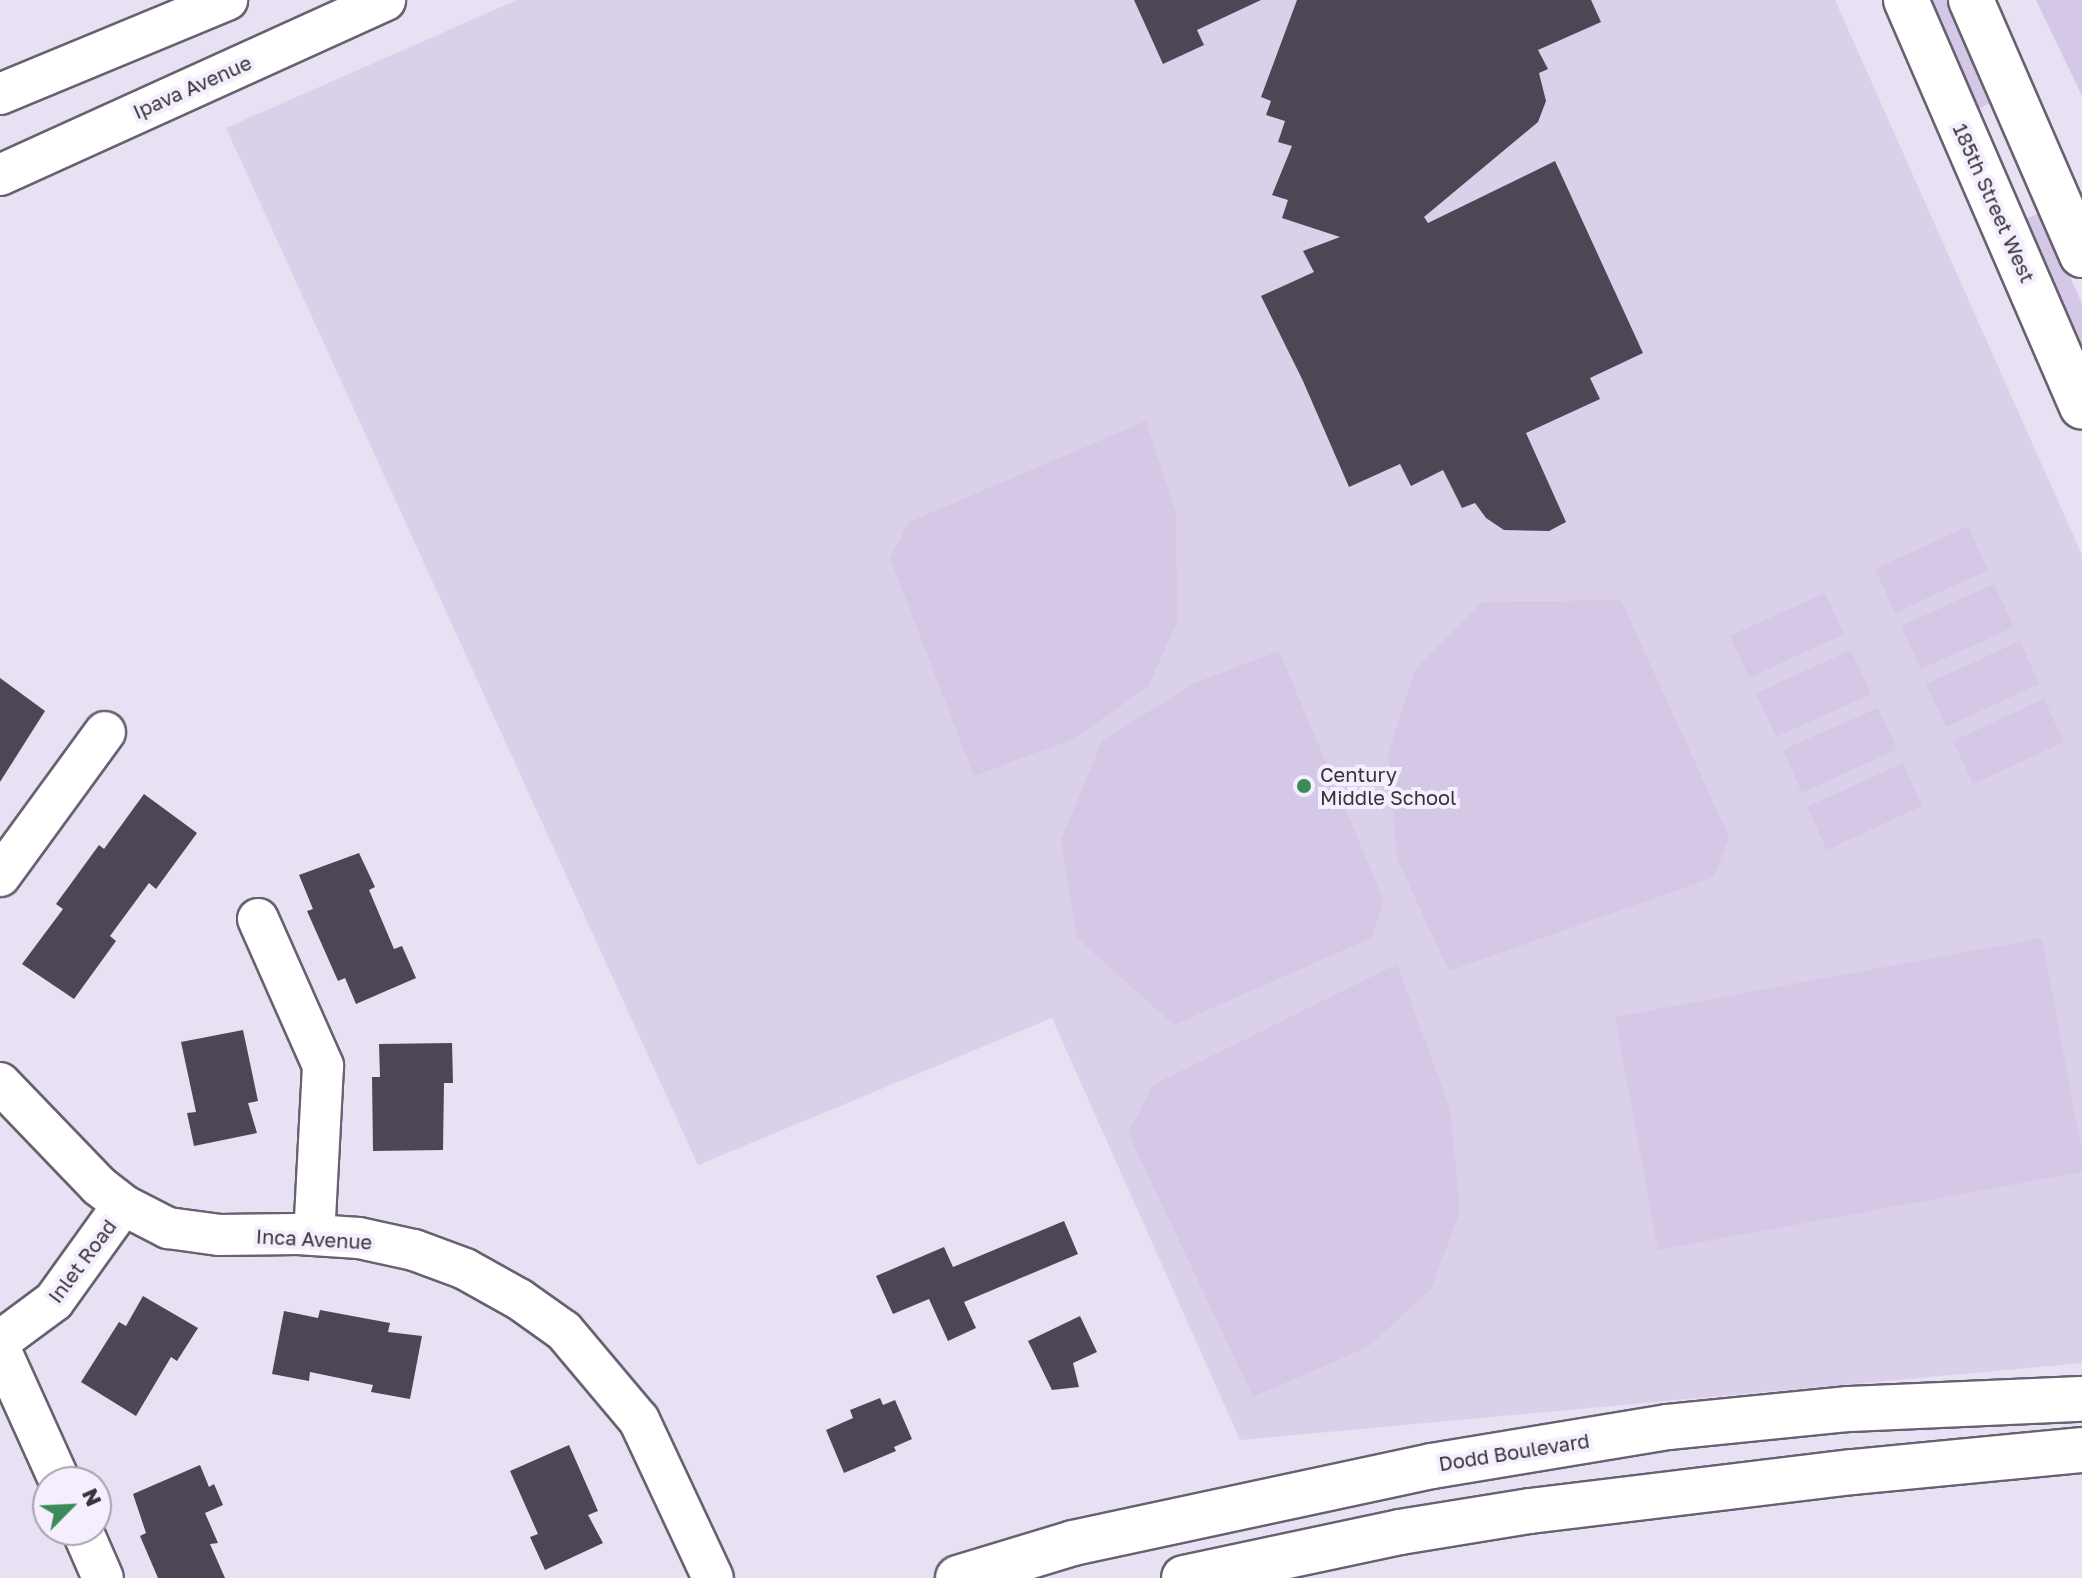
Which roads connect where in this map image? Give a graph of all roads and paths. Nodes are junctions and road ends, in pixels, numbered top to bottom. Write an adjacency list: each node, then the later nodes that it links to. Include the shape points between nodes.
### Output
1 (227, 0): 5 (street)
2 (385, 0): 6 (street, Ipava Avenue)
3 (1906, 0): 8 (main road, 185th Street West)
4 (1971, 0): 7 (main road)
5 (0, 94)
6 (0, 175)
7 (2082, 255)
8 (2082, 406)
9 (105, 732): 10 (street)
10 (0, 876)
11 (258, 919): 14 (street, via 323,1066)
12 (0, 1083): 13 (street, Inca Avenue)
13 (123, 1205): 14 (street, Inca Avenue, via 168,1228 194,1233); 15 (street, Inlet Road, via 54,1301)
14 (314, 1235): 22 (street, Inca Avenue, via 414,1250 465,1269 564,1331 639,1420)
15 (0, 1341)
16 (0, 1349): 19 (street)
17 (2082, 1399): 23 (main road, Dodd Boulevard, via 1849,1409 1668,1427 1432,1466 1073,1543)
18 (2082, 1450): 24 (main road, via 1558,1507 1400,1532)
19 (53, 1466)
20 (89, 1546): 21 (street)
21 (103, 1578)
22 (713, 1578)
23 (958, 1578)
24 (1184, 1578)

